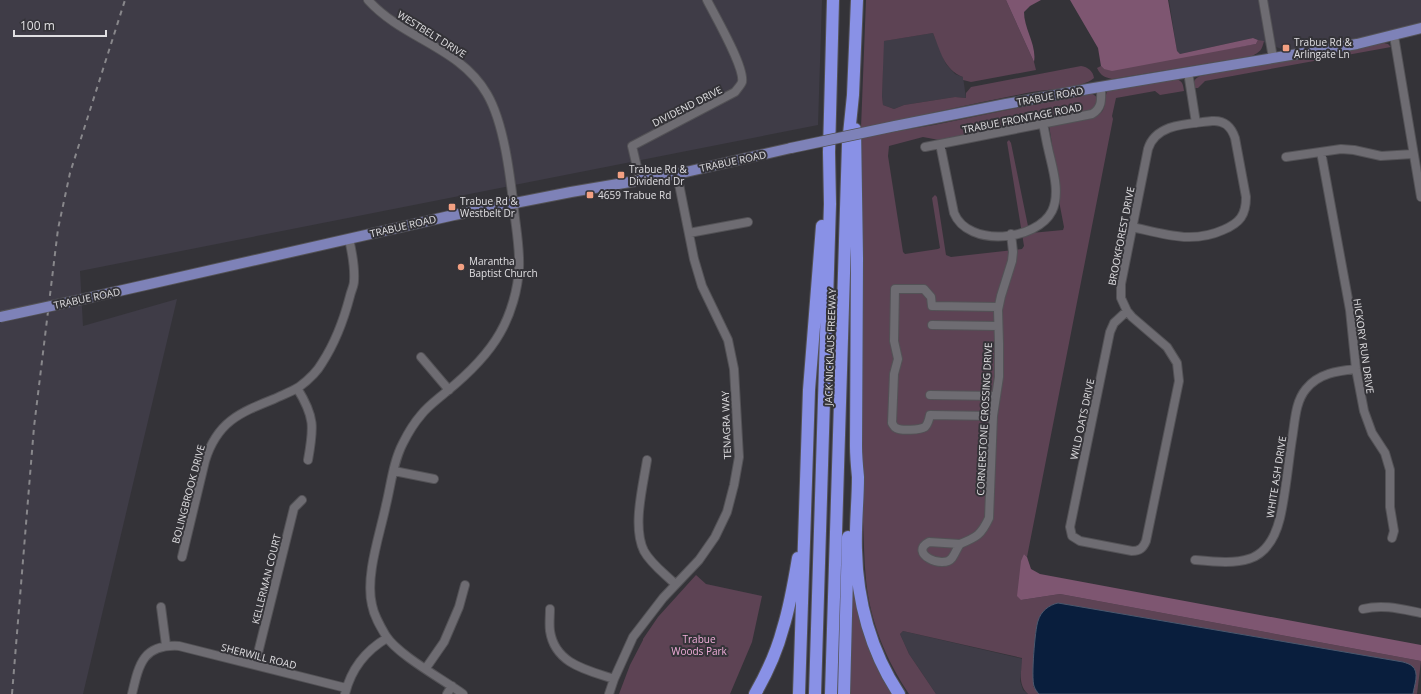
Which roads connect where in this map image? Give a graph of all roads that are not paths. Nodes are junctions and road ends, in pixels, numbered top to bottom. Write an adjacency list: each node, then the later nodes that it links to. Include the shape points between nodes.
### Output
1 (368, 0): 23 (street, WESTBELT DRIVE, via 394,22 458,61 479,81 489,97 499,123)
2 (707, 0): 21 (street, DIVIDEND DRIVE, via 737,60 742,82 735,92 632,146)
3 (833, 0): 16 (highway, JACK NICKLAUS FREEWAY)
4 (857, 0): 11 (highway, JACK NICKLAUS FREEWAY)
5 (1263, 0): 8 (street)
6 (1421, 28): 7 (main road, TRABUE ROAD)
7 (1394, 36): 8 (main road, TRABUE ROAD); 18 (street)
8 (1273, 58): 9 (main road, TRABUE ROAD)
9 (1188, 72): 10 (main road, TRABUE ROAD); 12 (street)
10 (1100, 87): 13 (street, TRABUE FRONTAGE ROAD, via 1102,100 1095,112); 20 (main road, TRABUE ROAD, bridge, via 895,126)
11 (853, 96): 41 (highway, via 856,144); 72 (highway, JACK NICKLAUS FREEWAY, via 848,144)
12 (1196, 123): 25 (street, BROOKFOREST DRIVE, via 1166,129 1152,139); 25 (street, via 1217,121 1228,125 1234,132 1246,197 1242,217 1229,228 1194,238)
13 (1043, 124): 14 (street, TRABUE FRONTAGE ROAD); 27 (street, via 1056,188 1055,203 1046,220 1040,225)
14 (940, 144): 15 (street, TRABUE FRONTAGE ROAD); 27 (street, via 957,220 968,230 980,235)
15 (925, 147)
16 (828, 152): 47 (highway, via 809,390); 71 (highway, JACK NICKLAUS FREEWAY, via 830,204)
17 (1321, 152): 18 (street, via 1347,149 1381,156); 19 (street); 35 (street, HICKORY RUN DRIVE, via 1350,310)
18 (1413, 154): 22 (street)
19 (1286, 157)
20 (677, 174): 21 (main road, TRABUE ROAD); 26 (street, TENAGRA WAY)
21 (640, 180): 23 (main road, TRABUE ROAD)
22 (1421, 197)
23 (514, 202): 28 (main road, TRABUE ROAD); 37 (street, WESTBELT DRIVE, via 519,268 509,313 501,332 484,357)
24 (748, 222): 26 (street)
25 (1132, 227): 30 (street, BROOKFOREST DRIVE, via 1121,284 1121,298)
26 (689, 233): 52 (street, TENAGRA WAY, via 702,286 728,340 734,369 739,457 727,512 715,537 699,560)
27 (1011, 234): 29 (street, CORNERSTONE CROSSING DRIVE, via 1012,261)
28 (349, 239): 31 (main road, TRABUE ROAD, bridge); 36 (street, BOLINGBROOK DRIVE, via 353,255 354,282 347,307 322,365)
29 (998, 307): 33 (street, CORNERSTONE CROSSING DRIVE); 40 (street, via 932,306 931,297 924,289 895,289 894,341 898,359 894,374 894,427 898,430 924,428 930,415)
30 (1127, 311): 30 (street, WILD OATS DRIVE, via 1167,347 1177,363 1179,381 1146,541 1140,550 1132,551 1080,541 1072,536 1070,527 1110,332 1114,323)
31 (0, 317)
32 (932, 325): 33 (street)
33 (998, 326): 39 (street, CORNERSTONE CROSSING DRIVE)
34 (421, 357): 37 (street)
35 (1356, 369): 48 (street, HICKORY RUN DRIVE, via 1364,411 1372,433 1385,453 1390,470 1390,507 1394,531); 51 (street, WHITE ASH DRIVE, via 1321,377 1303,393 1297,411 1280,518 1276,534 1267,547 1257,555 1241,561 1228,563)
36 (297, 388): 42 (street, via 312,418); 50 (street, BOLINGBROOK DRIVE, via 234,417 219,430 205,461)
37 (449, 390): 44 (street, WESTBELT DRIVE, via 423,412 414,425 402,444)
38 (930, 395): 39 (street)
39 (996, 396): 40 (street, CORNERSTONE CROSSING DRIVE)
40 (993, 416): 49 (street, CORNERSTONE CROSSING DRIVE, via 989,518 976,537)
41 (856, 446): 73 (highway, via 851,477 848,529); 74 (highway, via 856,549 861,601 876,650)
42 (308, 460)
43 (647, 460): 52 (street, via 639,512 639,537 649,559)
44 (394, 471): 45 (street); 58 (street, WESTBELT DRIVE, via 370,585 377,620)
45 (434, 479)
46 (302, 500): 60 (street, KELLERMAN COURT, via 294,508)
47 (805, 524): 69 (highway, via 783,629); 70 (highway)
48 (1392, 538)
49 (960, 544)
50 (182, 557)
51 (1195, 560)
52 (675, 584): 62 (street, TENAGRA WAY, via 633,637)
53 (465, 585): 61 (street, via 444,642)
54 (161, 607): 59 (street)
55 (550, 609): 62 (street, via 550,630 557,651 574,665)
56 (1363, 609): 57 (street, via 1374,606)
57 (1421, 613)
58 (387, 638): 61 (street, WESTBELT DRIVE, via 407,656); 64 (street, via 362,658 351,675)
59 (166, 645): 60 (street, SHERWILL ROAD); 65 (street, via 153,650 143,659)
60 (255, 665): 64 (street, SHERWILL ROAD)
61 (426, 668): 63 (street, WESTBELT DRIVE)
62 (614, 679): 68 (street, TENAGRA WAY)
63 (452, 686): 66 (street); 67 (street, WESTBELT DRIVE)
64 (346, 691)
65 (132, 694)
66 (447, 694)
67 (464, 694)
68 (609, 694)
69 (755, 694)
70 (800, 694)
71 (815, 694)
72 (831, 694)
73 (844, 694)
74 (899, 694)

